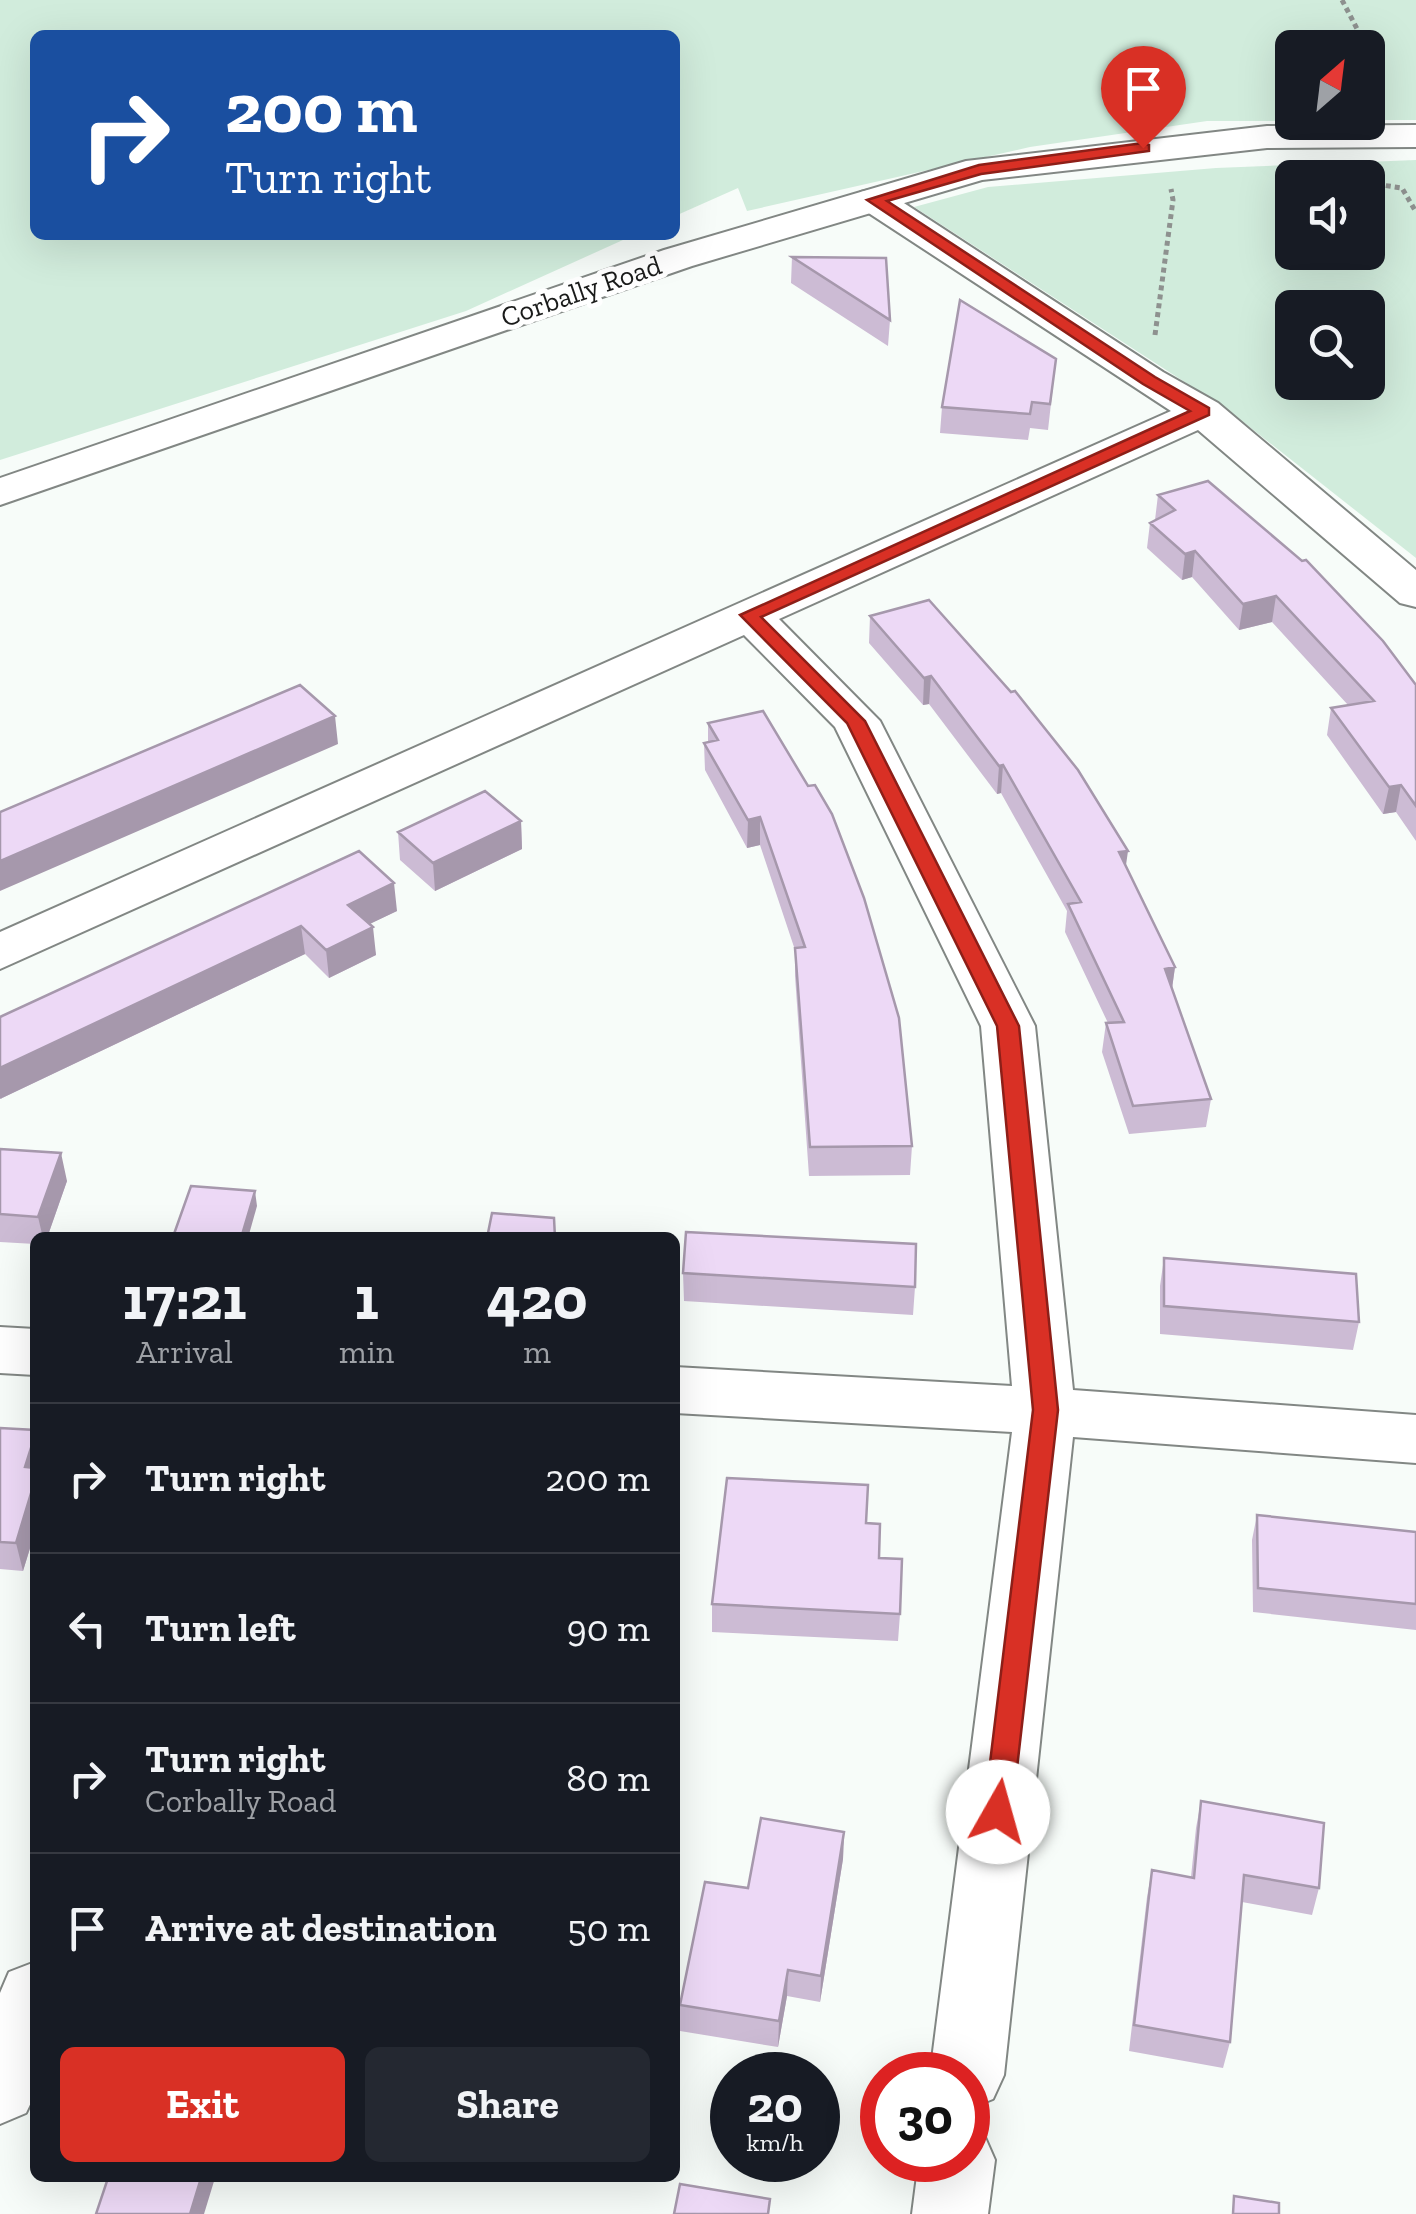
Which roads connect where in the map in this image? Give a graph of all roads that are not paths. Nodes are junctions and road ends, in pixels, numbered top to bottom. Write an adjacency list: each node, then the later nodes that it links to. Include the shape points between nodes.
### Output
1 (1416, 136): 2 (street, Corbally Road, via 1268,137 1087,154 979,170)
2 (874, 200): 3 (street); 4 (street, Corbally Road, via 678,258)
3 (1203, 412): 5 (street); 6 (street)
4 (0, 492)
5 (1416, 592)
6 (749, 615): 7 (street); 11 (street, via 856,721 1008,1026)
7 (0, 952)
8 (0, 1350): 9 (street)
9 (30, 1352)
10 (680, 1390): 11 (street)
11 (1046, 1410): 12 (street); 14 (street)
12 (1416, 1439)
13 (30, 2008): 15 (street)
14 (970, 2052)
15 (0, 2089)
16 (954, 2182): 17 (street)
17 (950, 2214)

